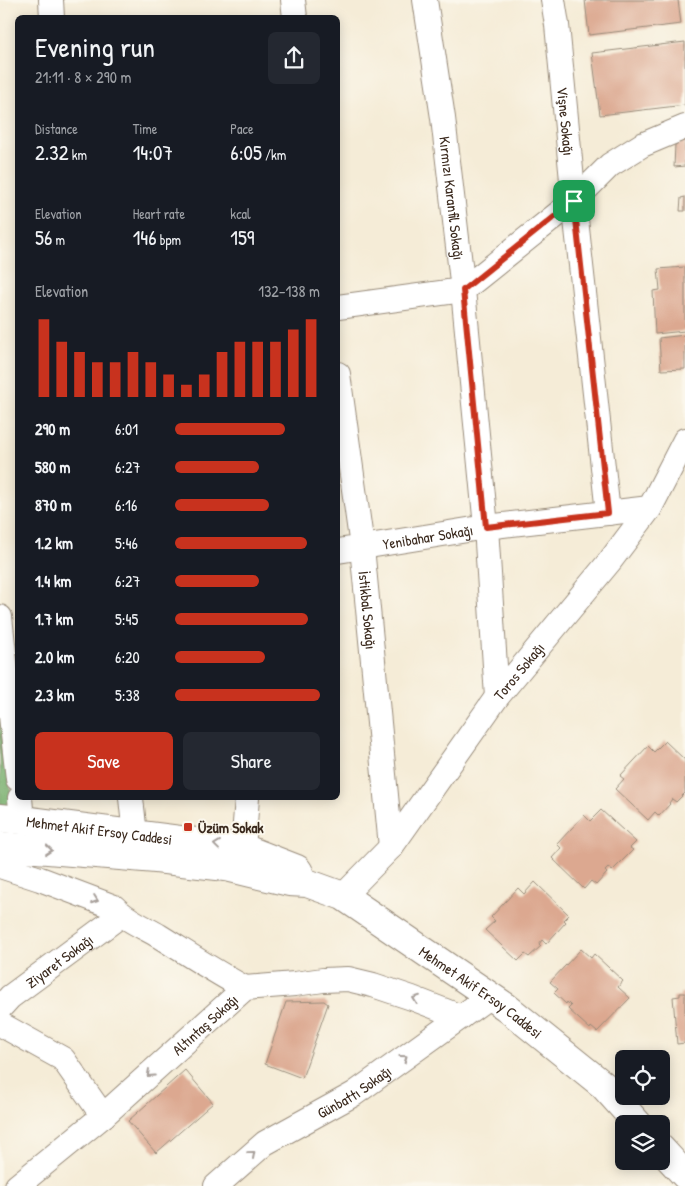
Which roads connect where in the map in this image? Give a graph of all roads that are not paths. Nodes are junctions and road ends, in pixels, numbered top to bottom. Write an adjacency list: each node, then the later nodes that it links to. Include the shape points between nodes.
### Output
1 (51, 0): 5 (street)
2 (293, 0): 6 (street)
3 (424, 0): 9 (street, Kırmızı Karanfil Sokağı, via 443,118)
4 (552, 0): 8 (street, Vişne Sokağı)
5 (52, 15)
6 (295, 15)
7 (685, 127): 8 (street, via 642,145 610,165)
8 (574, 201): 9 (street); 14 (street, Vişne Sokağı)
9 (463, 290): 10 (street); 15 (street, Kırmızı Karanfil Sokağı)
10 (340, 307)
11 (340, 388): 16 (street, İstikbal Sokağı)
12 (685, 440): 13 (street, Toros Sokağı)
13 (650, 508): 14 (street, Yenibahar Sokağı); 19 (street, Toros Sokağı)
14 (608, 513): 15 (street, Yenibahar Sokağı)
15 (486, 527): 16 (street, Yenibahar Sokağı); 19 (street, Kırmızı Karanfil Sokağı)
16 (362, 547): 17 (street, Yenibahar Sokağı); 26 (street, İstikbal Sokağı)
17 (340, 551)
18 (0, 617): 20 (street)
19 (497, 697): 26 (street, Toros Sokağı)
20 (15, 752)
21 (131, 800): 24 (street)
22 (248, 800): 27 (street)
23 (14, 812): 24 (main road, Mehmet Akif Ersoy Caddesi)
24 (134, 835): 27 (main road, Mehmet Akif Ersoy Caddesi, one-way to 24)
25 (0, 846): 29 (main road, Mehmet Akif Ersoy Caddesi, one-way to 29, via 156,859)
26 (391, 847): 30 (street, Toros Sokağı)
27 (243, 848): 29 (main road, Mehmet Akif Ersoy Caddesi, via 297,869)
28 (0, 866): 31 (street, one-way to 31, via 114,907)
29 (307, 883): 30 (main road, Mehmet Akif Ersoy Caddesi)
30 (343, 896): 33 (main road, Mehmet Akif Ersoy Caddesi)
31 (121, 915): 32 (street); 34 (street, Ziyaret Sokağı, via 10,997)
32 (246, 988): 35 (street, Altıntaş Sokağı, one-way to 32, via 348,979); 38 (street, Altıntaş Sokağı, one-way to 38)
33 (490, 996): 35 (street, Günbattı Sokağı); 37 (main road, Mehmet Akif Ersoy Caddesi, via 604,1085)
34 (0, 1008)
35 (461, 1017): 42 (street, Günbattı Sokağı, one-way to 35, via 265,1143 354,1094)
36 (0, 1024): 38 (street, via 63,1059)
37 (630, 1115)
38 (103, 1116): 41 (street, Altıntaş Sokağı)
39 (670, 1159): 40 (main road)
40 (685, 1175)
41 (17, 1186)
42 (216, 1186)

